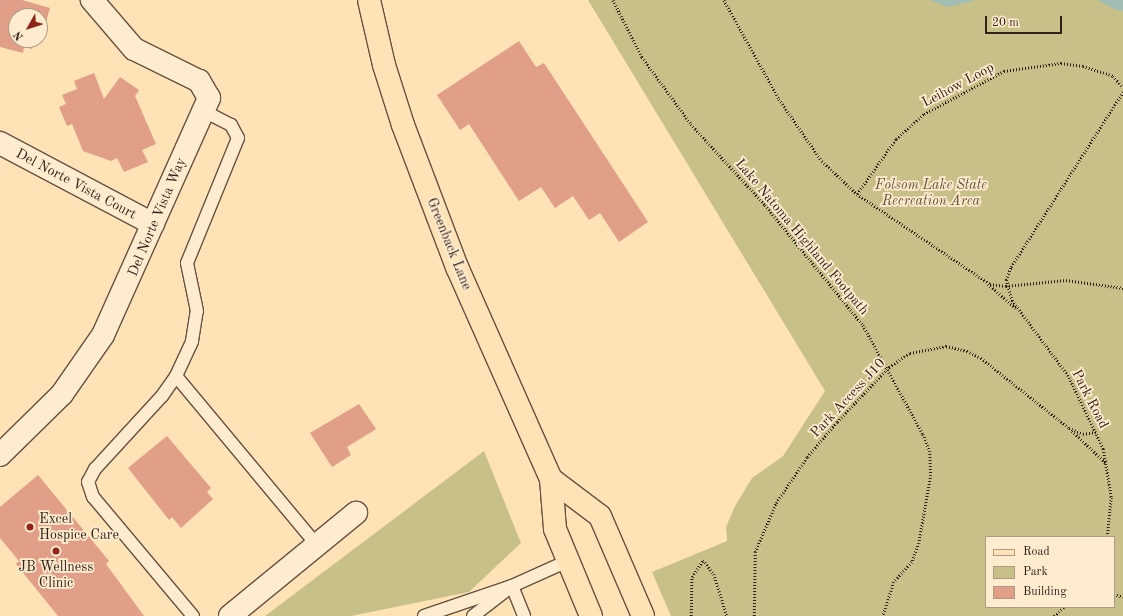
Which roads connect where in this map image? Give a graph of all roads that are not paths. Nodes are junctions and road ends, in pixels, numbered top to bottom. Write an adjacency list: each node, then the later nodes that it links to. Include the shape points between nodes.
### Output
1 (92, 0): 3 (street, Del Norte Vista Way, via 134,49 205,86 209,98)
2 (369, 0): 8 (main road, Greenback Lane, via 384,65 408,139 457,267)
3 (203, 112): 5 (street, Del Norte Vista Way); 6 (lane, via 231,125 238,138 187,263 197,323)
4 (0, 144): 5 (street, Del Norte Vista Court)
5 (153, 224): 7 (street, Del Norte Vista Way, via 103,335 83,366 62,394)
6 (176, 376): 10 (lane); 13 (lane, via 95,469 88,487)
7 (0, 455)
8 (551, 480): 11 (main road, Greenback Lane, via 555,530); 19 (main road, Greenback Lane, via 600,516)
9 (356, 513): 10 (street)
10 (317, 545): 14 (street)
11 (568, 561): 12 (lane); 18 (main road, Greenback Lane)
12 (512, 586): 15 (lane); 16 (lane); 17 (lane)
13 (192, 616)
14 (230, 616)
15 (424, 616)
16 (474, 616)
17 (524, 616)
18 (591, 616)
19 (643, 616)

